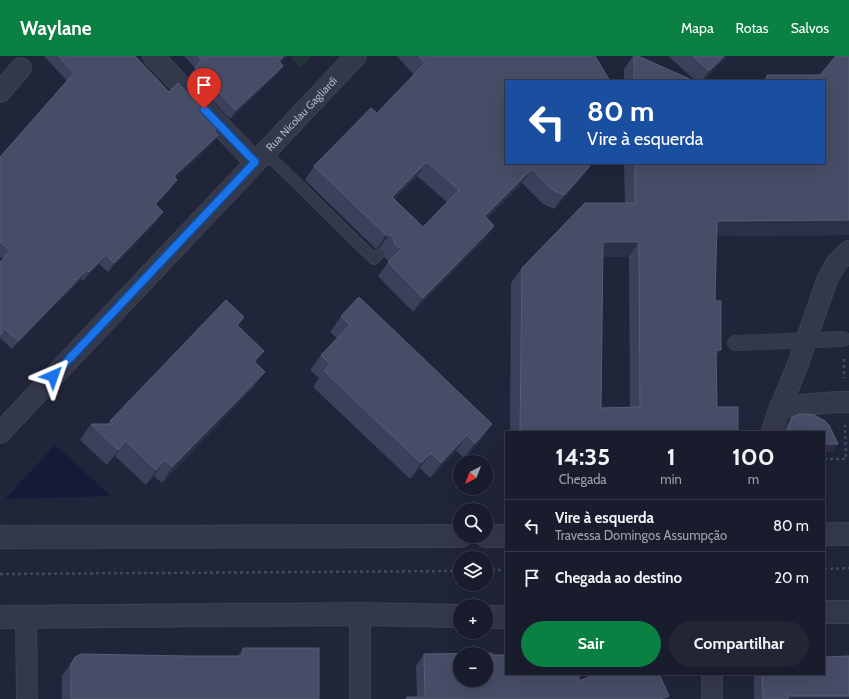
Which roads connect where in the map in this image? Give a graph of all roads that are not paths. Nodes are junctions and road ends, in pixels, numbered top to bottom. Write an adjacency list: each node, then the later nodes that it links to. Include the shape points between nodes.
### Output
1 (153, 56): 5 (street)
2 (356, 56): 5 (street, Rua Nicolau Gagliardi)
3 (20, 68): 4 (street)
4 (0, 92)
5 (260, 157): 7 (lane, via 374,259); 14 (street, Rua Nicolau Gagliardi)
6 (849, 251): 9 (street, via 838,262 828,280)
7 (378, 254)
8 (843, 339): 9 (street)
9 (806, 341): 10 (street); 12 (street)
10 (735, 343)
11 (849, 402): 12 (street)
12 (780, 407): 13 (street)
13 (772, 431)
14 (0, 433)
15 (825, 534): 16 (street)
16 (849, 534)
17 (0, 536): 18 (street)
18 (453, 536)
19 (493, 536): 20 (street)
20 (505, 536)
21 (825, 612): 22 (street)
22 (849, 612)
23 (360, 614): 24 (street); 25 (street); 31 (street)
24 (26, 616): 26 (street); 30 (street)
25 (453, 616)
26 (0, 617)
27 (493, 617): 28 (street)
28 (505, 617)
29 (712, 675): 32 (street)
30 (27, 699)
31 (360, 699)
32 (712, 699)

